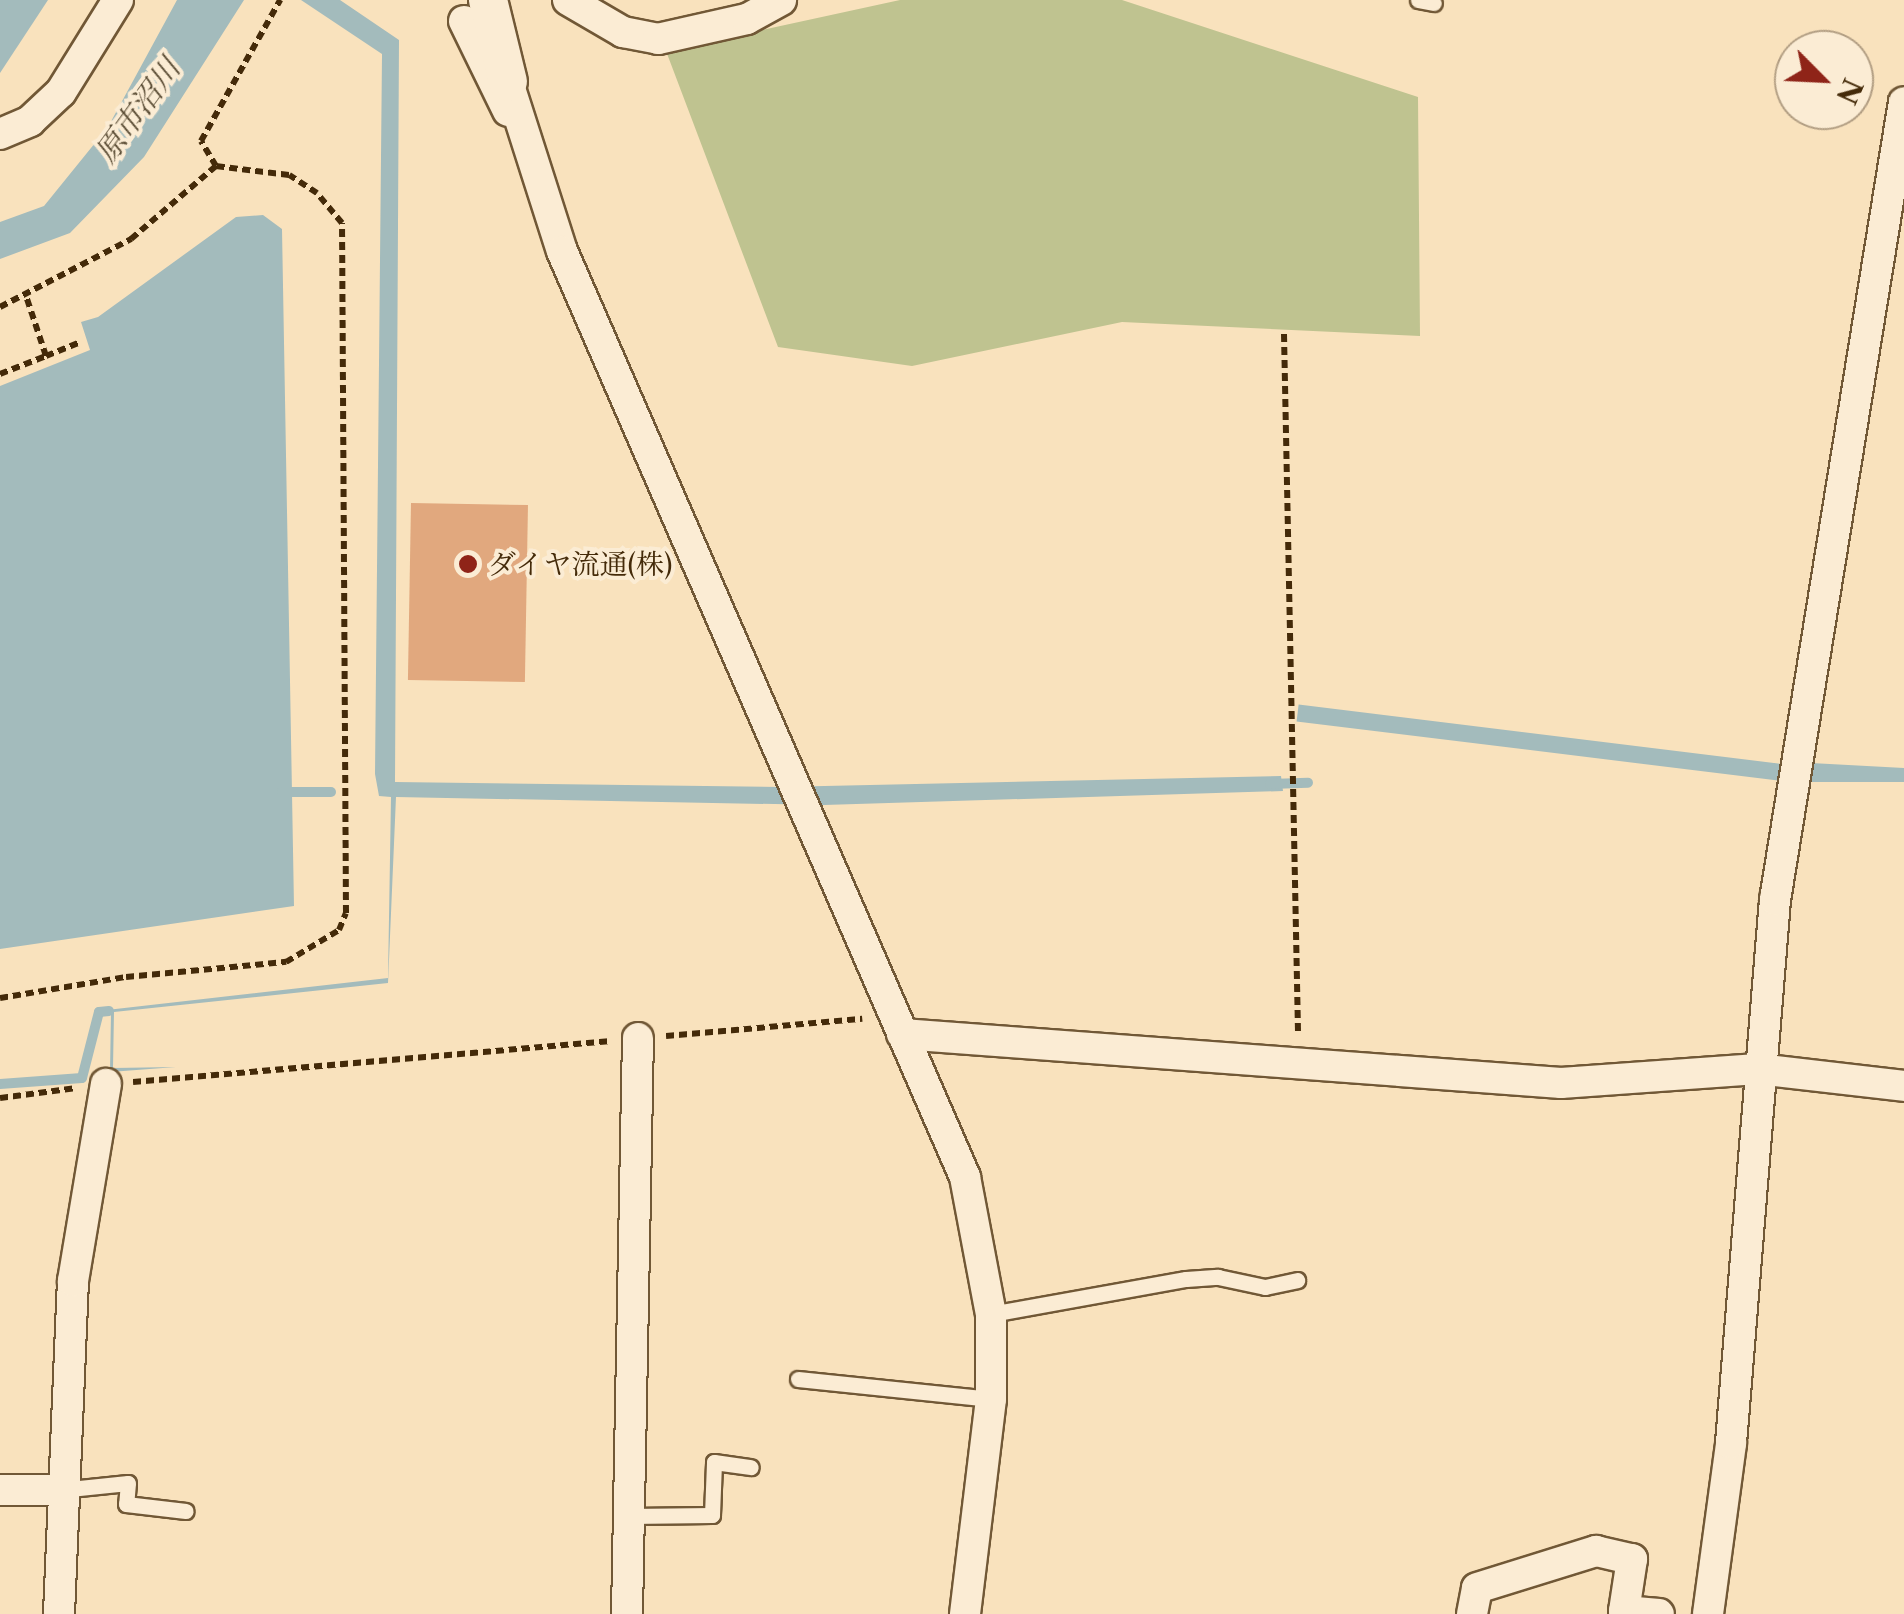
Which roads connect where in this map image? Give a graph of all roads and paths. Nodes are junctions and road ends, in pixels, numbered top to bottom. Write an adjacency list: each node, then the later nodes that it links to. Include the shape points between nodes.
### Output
1 (118, 0): 8 (street, via 61,92 30,121)
2 (280, 0): 10 (path, via 201,140)
3 (568, 0): 4 (street, via 623,32 658,39 746,20)
4 (781, 0)
5 (476, 10): 6 (street); 9 (street, via 492,90)
6 (508, 82): 9 (street)
7 (1904, 102): 21 (street, via 1792,798)
8 (0, 134)
9 (525, 134): 18 (street, via 562,251)
10 (216, 166): 11 (path, via 131,239); 17 (path, via 289,175 342,223 346,912 339,930 286,962 126,976)
11 (26, 296): 12 (path); 15 (path)
12 (0, 307)
13 (1284, 334): 20 (path, via 1288,760)
14 (78, 344): 15 (path)
15 (46, 356): 16 (path)
16 (0, 374)
17 (0, 998)
18 (898, 1025): 19 (path); 20 (street); 26 (street, via 965,1177)
19 (638, 1038): 22 (path); 33 (street)
20 (1300, 1064): 21 (street, via 1561,1083)
21 (1758, 1069): 23 (street); 39 (street, via 1731,1443)
22 (106, 1084): 24 (path); 31 (street, via 73,1282)
23 (1904, 1086)
24 (0, 1098)
25 (1297, 1280): 26 (lane, via 1264,1286 1218,1276 1186,1279)
26 (991, 1314): 28 (street)
27 (798, 1379): 28 (lane)
28 (990, 1399): 36 (street)
29 (751, 1466): 33 (lane, via 714,1462 712,1515)
30 (0, 1490): 31 (street)
31 (60, 1490): 32 (lane, via 128,1484 126,1504); 34 (street)
32 (186, 1511)
33 (629, 1516): 35 (street)
34 (58, 1614)
35 (627, 1614)
36 (965, 1614)
37 (1472, 1614): 38 (street, via 1477,1588 1596,1550 1632,1560 1624,1611)
38 (1660, 1614)
39 (1708, 1614)

